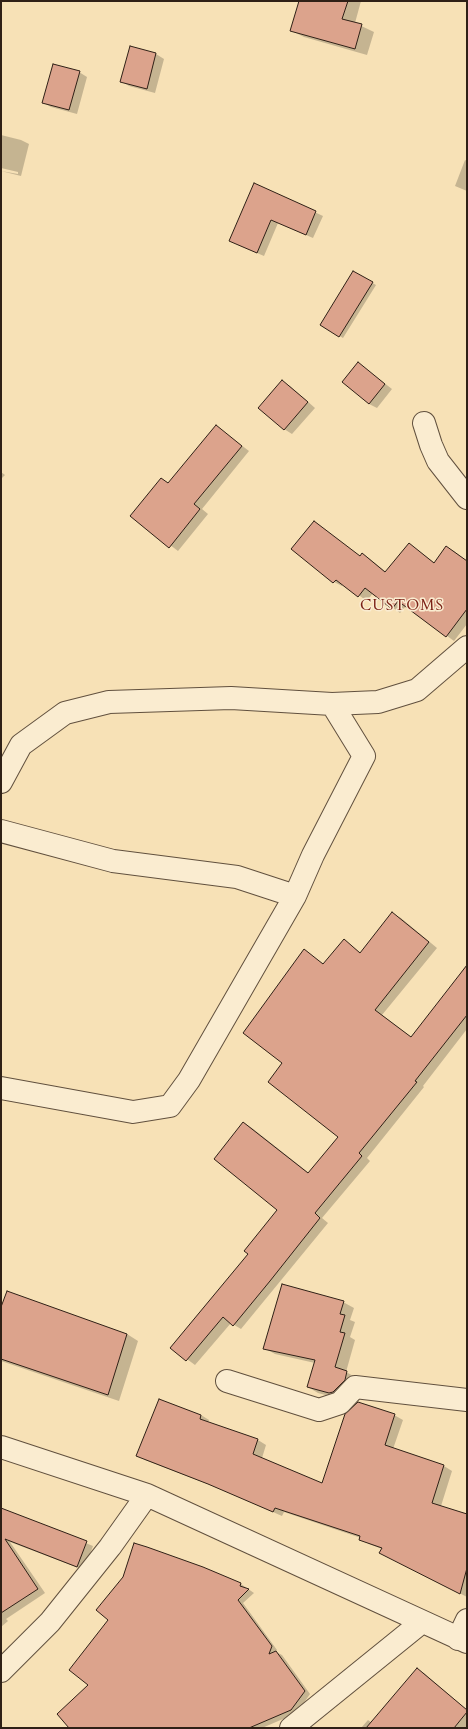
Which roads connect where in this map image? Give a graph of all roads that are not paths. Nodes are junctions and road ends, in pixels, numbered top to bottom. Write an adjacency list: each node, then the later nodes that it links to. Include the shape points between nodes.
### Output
1 (424, 423): 2 (street, via 438,461)
2 (467, 498)
3 (467, 647): 4 (street, via 417,690 378,702)
4 (332, 704): 5 (street, via 231,698 109,702 64,714 21,745); 7 (street, via 364,756)
5 (1, 782)
6 (1, 831): 7 (street, via 113,861 237,877)
7 (295, 896): 8 (street, via 189,1080 170,1106 133,1112)
8 (1, 1088)
9 (227, 1381): 10 (street, via 319,1410 340,1403 356,1388)
10 (467, 1400)
11 (1, 1447): 12 (street)
12 (147, 1495): 13 (street); 15 (street, via 110,1547 50,1622)
13 (422, 1622): 14 (street); 16 (street)
14 (464, 1633)
15 (1, 1671)
16 (291, 1728)

